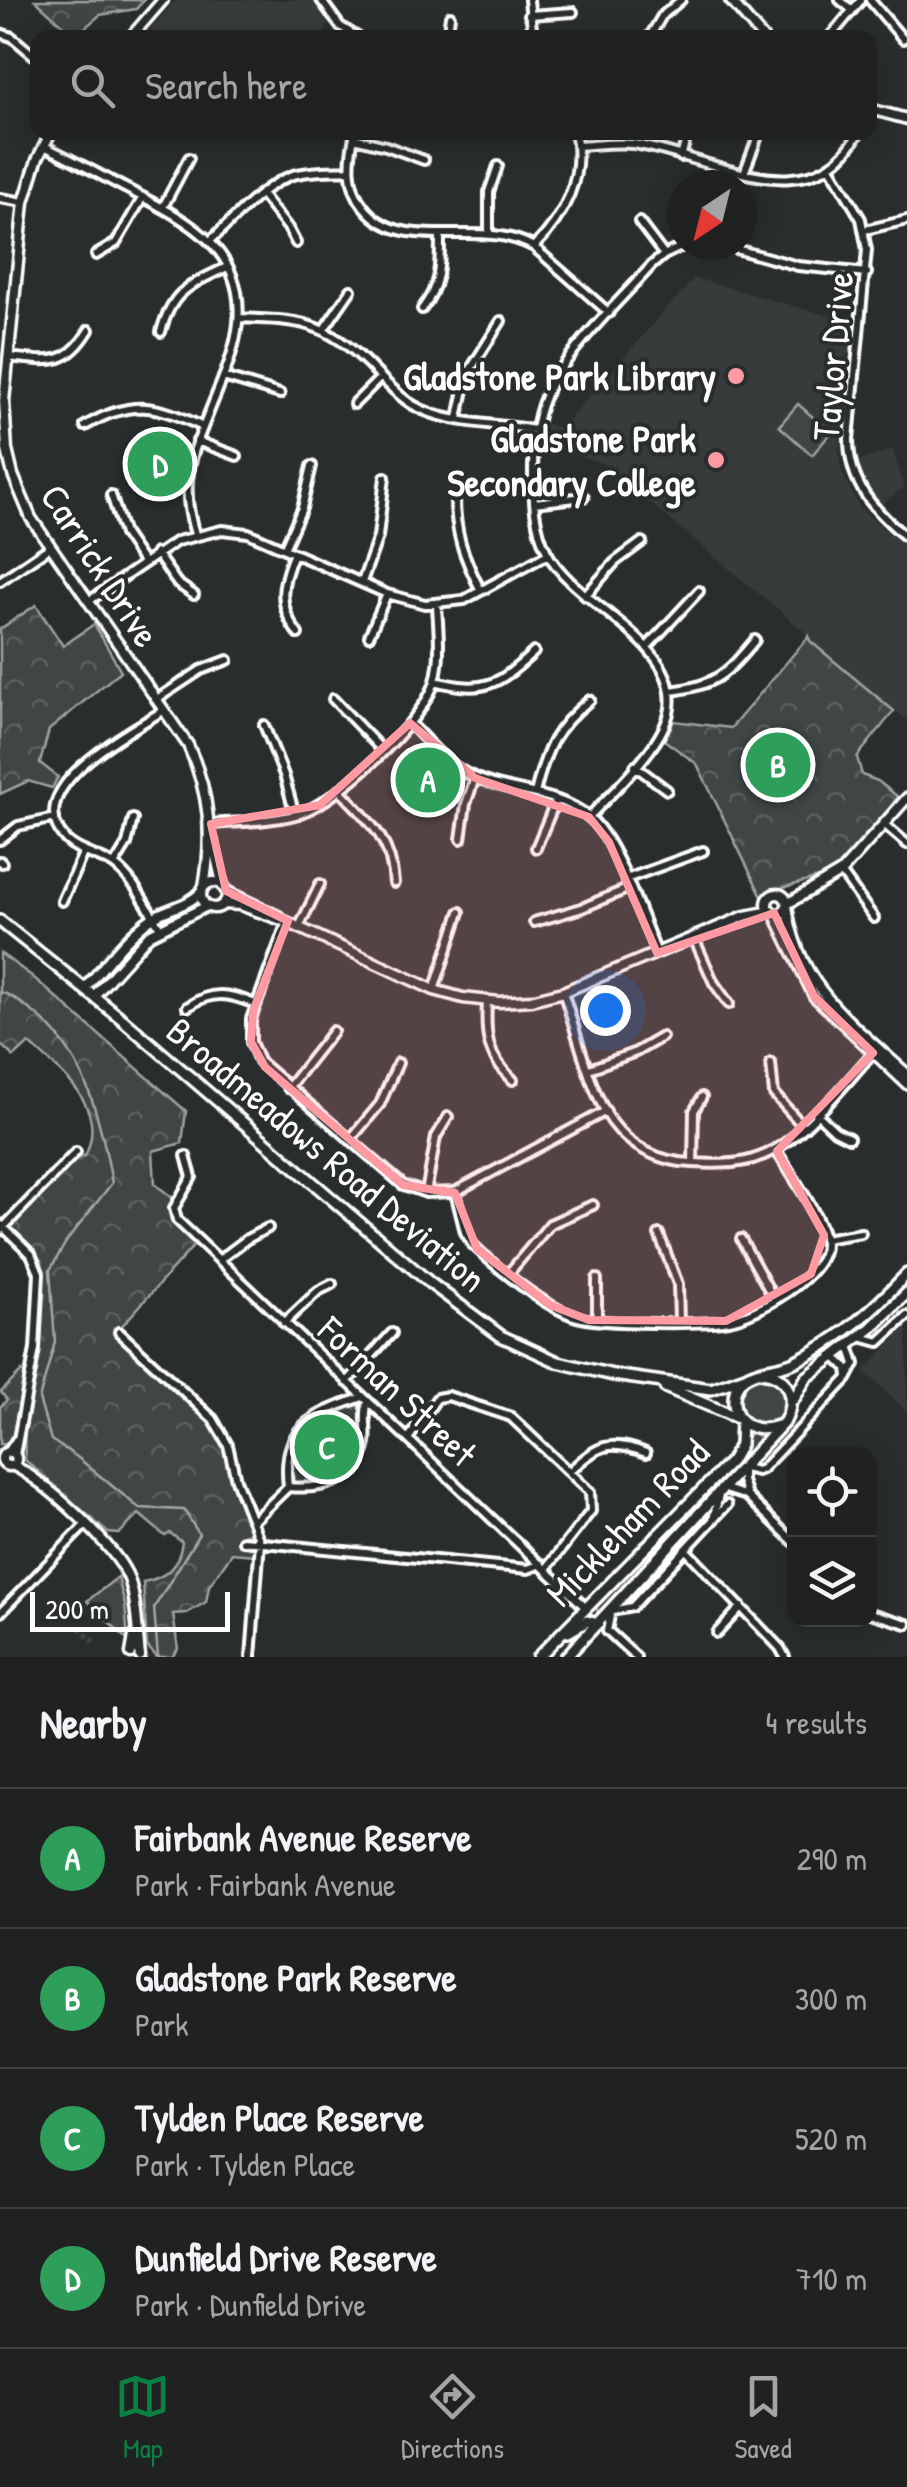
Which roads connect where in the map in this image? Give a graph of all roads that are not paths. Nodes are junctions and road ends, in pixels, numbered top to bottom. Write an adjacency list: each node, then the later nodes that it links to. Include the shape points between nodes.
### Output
1 (163, 0): 13 (street)
2 (322, 0): 14 (street)
3 (528, 0): 12 (street)
4 (681, 0): 17 (street)
5 (730, 0): 18 (street)
6 (840, 0): 9 (street)
7 (861, 0): 9 (street)
8 (870, 0): 21 (street)
9 (852, 10): 19 (street)
10 (573, 12): 12 (street)
11 (450, 16): 15 (street)
12 (529, 16): 16 (street)
13 (137, 30)
14 (346, 30)
15 (448, 30)
16 (532, 30)
17 (654, 30)
18 (756, 30)
19 (836, 30)
20 (0, 32): 22 (street)
21 (903, 39)
22 (30, 52)
23 (877, 111): 24 (street)
24 (907, 118)
25 (47, 140): 32 (street, Carrick Drive)
26 (353, 140): 39 (street)
27 (369, 140): 36 (street)
28 (577, 140): 33 (street)
29 (686, 140): 34 (street)
30 (758, 140): 41 (street)
31 (854, 140): 38 (street)
32 (44, 146): 44 (street); 46 (street, Carrick Drive)
33 (578, 146): 34 (street, via 632,144); 55 (street, via 567,203)
34 (681, 157): 40 (street)
35 (189, 158): 47 (street)
36 (424, 160)
37 (498, 166): 51 (street, via 489,192)
38 (830, 167): 42 (street, via 796,180); 50 (street, Taylor Drive)
39 (350, 170): 43 (street, via 294,175); 52 (street, via 362,204 382,223 400,232)
40 (736, 170)
41 (745, 170)
42 (757, 176)
43 (261, 194): 53 (street); 54 (street)
44 (143, 197): 47 (street); 57 (street, via 116,243)
45 (0, 198): 46 (street)
46 (24, 202): 70 (street, Carrick Drive)
47 (164, 207): 53 (street)
48 (907, 220): 50 (street)
49 (639, 222): 58 (street)
50 (864, 230): 61 (street, Taylor Drive)
51 (489, 232): 52 (street); 55 (street)
52 (440, 234): 63 (street, via 439,280)
53 (211, 240): 60 (street)
54 (296, 243)
55 (534, 247): 64 (street)
56 (667, 254): 58 (street)
57 (96, 255)
58 (664, 255): 64 (street)
59 (757, 255): 61 (street)
60 (227, 267): 65 (street); 69 (street, via 178,294)
61 (867, 273): 88 (street, Taylor Drive, via 849,452 866,499)
62 (351, 290): 67 (street)
63 (422, 309)
64 (609, 314): 78 (street, via 562,368)
65 (239, 318): 67 (street); 71 (street)
66 (501, 321): 75 (street, via 467,375)
67 (324, 329): 72 (street)
68 (89, 330): 70 (street, via 66,357)
69 (161, 332)
70 (8, 357): 90 (street, Carrick Drive, via 7,450 21,496)
71 (223, 376): 73 (street); 77 (street)
72 (381, 378): 74 (street); 75 (street, via 410,403)
73 (280, 394)
74 (354, 404)
75 (458, 418): 78 (street)
76 (85, 426): 77 (street, via 116,410 149,407)
77 (203, 426): 79 (street)
78 (535, 430): 86 (street)
79 (197, 441): 80 (street); 87 (street, via 186,478)
80 (237, 456)
81 (312, 466): 91 (street)
82 (385, 477): 97 (street, via 378,537)
83 (455, 493): 98 (street, via 462,556)
84 (111, 495): 95 (street, via 124,534)
85 (584, 496): 86 (street)
86 (534, 503): 94 (street)
87 (195, 534): 91 (street, via 233,530); 93 (street)
88 (907, 538)
89 (642, 542): 102 (street)
90 (50, 546): 96 (street); 103 (street, Carrick Drive)
91 (284, 548): 92 (street)
92 (294, 552): 97 (street); 105 (street, via 282,598)
93 (156, 554): 95 (street); 101 (street)
94 (548, 554): 98 (street); 102 (street)
95 (143, 562): 103 (street)
96 (0, 581)
97 (362, 582): 100 (street)
98 (482, 591): 104 (street)
99 (699, 592): 108 (street)
100 (387, 594): 104 (street); 106 (street)
101 (194, 596)
102 (586, 596): 108 (street)
103 (89, 601): 113 (street, Carrick Drive)
104 (437, 604): 111 (street)
105 (298, 634)
106 (370, 636)
107 (755, 640): 112 (street, via 718,679)
108 (647, 647): 112 (street)
109 (534, 652): 111 (street, via 484,688)
110 (228, 660): 113 (street)
111 (435, 681): 117 (street)
112 (670, 691): 120 (street, via 665,726)
113 (156, 699): 116 (street, Carrick Drive)
114 (333, 699): 119 (street)
115 (590, 700): 124 (street, via 550,742)
116 (164, 710): 129 (street, via 66,779 56,796); 131 (street, Carrick Drive, via 202,776)
117 (410, 723): 119 (street); 121 (street)
118 (264, 726): 127 (street)
119 (382, 750): 123 (street)
120 (635, 766): 122 (street); 128 (street)
121 (476, 778): 124 (street); 134 (street)
122 (667, 790)
123 (341, 791): 127 (street); 145 (street, via 387,845)
124 (535, 793): 126 (street)
125 (907, 798): 132 (street)
126 (556, 800): 128 (street); 137 (street)
127 (295, 815): 131 (street)
128 (590, 817): 144 (street)
129 (55, 818): 135 (street, via 18,826); 138 (street, via 65,839)
130 (134, 819): 140 (street)
131 (211, 824): 133 (street, Carrick Drive)
132 (884, 825): 136 (street); 143 (street)
133 (211, 836): 141 (street, Carrick Drive); 142 (street, Carrick Drive)
134 (461, 839)
135 (0, 840)
136 (907, 844)
137 (536, 848)
138 (84, 851): 140 (street); 150 (street)
139 (702, 851): 144 (street)
140 (114, 865): 158 (street)
141 (206, 870): 142 (street); 148 (street, Carrick Drive)
142 (220, 870): 149 (street, Carrick Drive)
143 (840, 872): 152 (street); 159 (street)
144 (626, 879): 147 (street)
145 (394, 883)
146 (320, 884): 164 (street)
147 (629, 888): 162 (street); 167 (street)
148 (203, 889): 149 (street, via 211,883); 154 (street); 158 (street, via 191,902)
149 (224, 889): 153 (street); 161 (street)
150 (62, 900)
151 (768, 900): 152 (street, via 775,894); 156 (street); 157 (street)
152 (786, 902): 156 (street, via 782,912); 169 (street)
153 (223, 904): 154 (street); 161 (street)
154 (207, 906): 163 (street)
155 (460, 912): 171 (street)
156 (772, 912): 157 (street); 169 (street)
157 (745, 916): 165 (street)
158 (153, 918): 163 (street); 166 (street)
159 (874, 918)
160 (0, 922): 170 (main road, Broadmeadows Road Deviation)
161 (287, 922): 164 (street); 175 (street)
162 (534, 922)
163 (160, 928): 168 (street)
164 (299, 928): 171 (street)
165 (694, 938): 167 (street); 176 (street)
166 (118, 951): 168 (street); 170 (street)
167 (657, 953): 172 (street)
168 (128, 959): 173 (street)
169 (806, 972): 180 (street)
170 (85, 988): 173 (main road, Broadmeadows Road Deviation)
171 (434, 990): 174 (street)
172 (564, 992): 174 (street); 183 (street)
173 (94, 996): 227 (main road, Broadmeadows Road Deviation, via 485,1326 558,1362)
174 (487, 1002): 185 (street, via 488,1048)
175 (255, 1004): 177 (street, via 219,992); 187 (street, via 250,1034 256,1055)
176 (729, 1004)
177 (187, 1007)
178 (333, 1030): 187 (street)
179 (662, 1037): 183 (street)
180 (875, 1050): 184 (street); 186 (street); 190 (street)
181 (398, 1063): 194 (street, via 380,1104)
182 (771, 1064): 192 (street, via 774,1094)
183 (589, 1068): 189 (street)
184 (907, 1074)
185 (512, 1080)
186 (907, 1084)
187 (288, 1088): 194 (street)
188 (702, 1097): 198 (street, via 694,1111)
189 (606, 1112): 198 (street, via 641,1148); 199 (street)
190 (816, 1113): 192 (street); 193 (street)
191 (448, 1116): 200 (street, via 436,1137)
192 (803, 1126): 195 (street)
193 (849, 1138)
194 (350, 1140): 200 (street, via 403,1185)
195 (776, 1150): 198 (street, via 744,1162); 206 (street)
196 (76, 1152): 202 (street)
197 (186, 1156): 208 (street, Forman Street, via 192,1177 174,1214)
198 (693, 1163)
199 (455, 1192): 200 (street); 209 (street, via 468,1238)
200 (426, 1193)
201 (592, 1205): 209 (street, via 550,1224)
202 (1, 1227): 235 (street, via 31,1254 38,1273 33,1364)
203 (268, 1228): 208 (street)
204 (862, 1232): 206 (street)
205 (659, 1234): 217 (street, via 678,1284)
206 (824, 1238): 214 (street, via 814,1271)
207 (740, 1239): 214 (street)
208 (220, 1260): 218 (street, Forman Street)
209 (509, 1273): 216 (street, via 556,1309)
210 (907, 1274): 224 (main road, via 834,1342)
211 (597, 1279): 216 (street)
212 (332, 1284): 218 (street)
213 (907, 1294): 221 (main road)
214 (774, 1299): 217 (street, via 734,1319)
215 (907, 1316): 221 (street, via 879,1342)
216 (596, 1320): 217 (street)
217 (679, 1322)
218 (284, 1323): 228 (street, Forman Street)
219 (119, 1332): 243 (street, via 213,1419)
220 (392, 1333): 228 (street)
221 (861, 1337): 222 (main road)
222 (849, 1346): 223 (main road); 226 (street, via 855,1364)
223 (834, 1357): 226 (street); 230 (main road, via 799,1385)
224 (760, 1372): 225 (main road); 230 (main road, via 785,1382)
225 (746, 1377): 227 (main road, Broadmeadows Road Deviation, via 711,1389); 231 (main road, via 734,1397)
226 (848, 1378): 236 (street, via 762,1469)
227 (641, 1380): 231 (main road, Broadmeadows Road Deviation)
228 (347, 1382): 229 (street, Forman Street)
229 (366, 1399): 233 (street, Forman Street); 238 (street, via 319,1412 297,1432 286,1458); 238 (street, via 364,1452 350,1472 322,1487)
230 (791, 1408): 232 (main road)
231 (741, 1420): 232 (main road, via 755,1428); 252 (main road, Mickleham Road, via 734,1456)
232 (781, 1425): 236 (main road, Mickleham Road)
233 (408, 1439): 237 (street, via 437,1398 448,1396 511,1417); 249 (street, Forman Street)
234 (646, 1453): 237 (street, via 611,1444)
235 (8, 1456): 244 (street)
236 (743, 1469): 239 (main road, Mickleham Road); 240 (street)
237 (570, 1472): 250 (street, via 590,1492 591,1511)
238 (288, 1486): 243 (street)
239 (722, 1492): 240 (street); 242 (street, Mickleham Road); 254 (main road, Mickleham Road)
240 (748, 1496): 245 (street)
241 (727, 1505): 242 (street)
242 (713, 1520): 248 (street, Mickleham Road)
243 (253, 1522): 247 (street)
244 (85, 1525): 255 (street); 262 (street, via 125,1570)
245 (789, 1537)
246 (243, 1541): 247 (street)
247 (260, 1542): 251 (street); 263 (street)
248 (685, 1548): 253 (street); 254 (street, Mickleham Road, via 632,1607)
249 (532, 1556): 250 (street, Forman Street); 251 (street)
250 (544, 1566): 251 (street); 252 (street, Forman Street)
251 (516, 1567)
252 (589, 1603): 258 (main road); 261 (main road, Mickleham Road)
253 (741, 1607): 259 (street); 268 (street)
254 (610, 1611): 258 (main road, Mickleham Road)
255 (0, 1614)
256 (877, 1615): 257 (street)
257 (907, 1624)
258 (603, 1627): 260 (main road, Mickleham Road); 261 (main road, via 587,1621); 267 (street)
259 (717, 1633)
260 (578, 1644): 265 (main road, Mickleham Road); 266 (street, Mickleham Road)
261 (549, 1646): 264 (main road, Mickleham Road)
262 (134, 1656)
263 (251, 1657)
264 (538, 1657)
265 (566, 1657)
266 (576, 1657)
267 (636, 1657)
268 (785, 1657)

